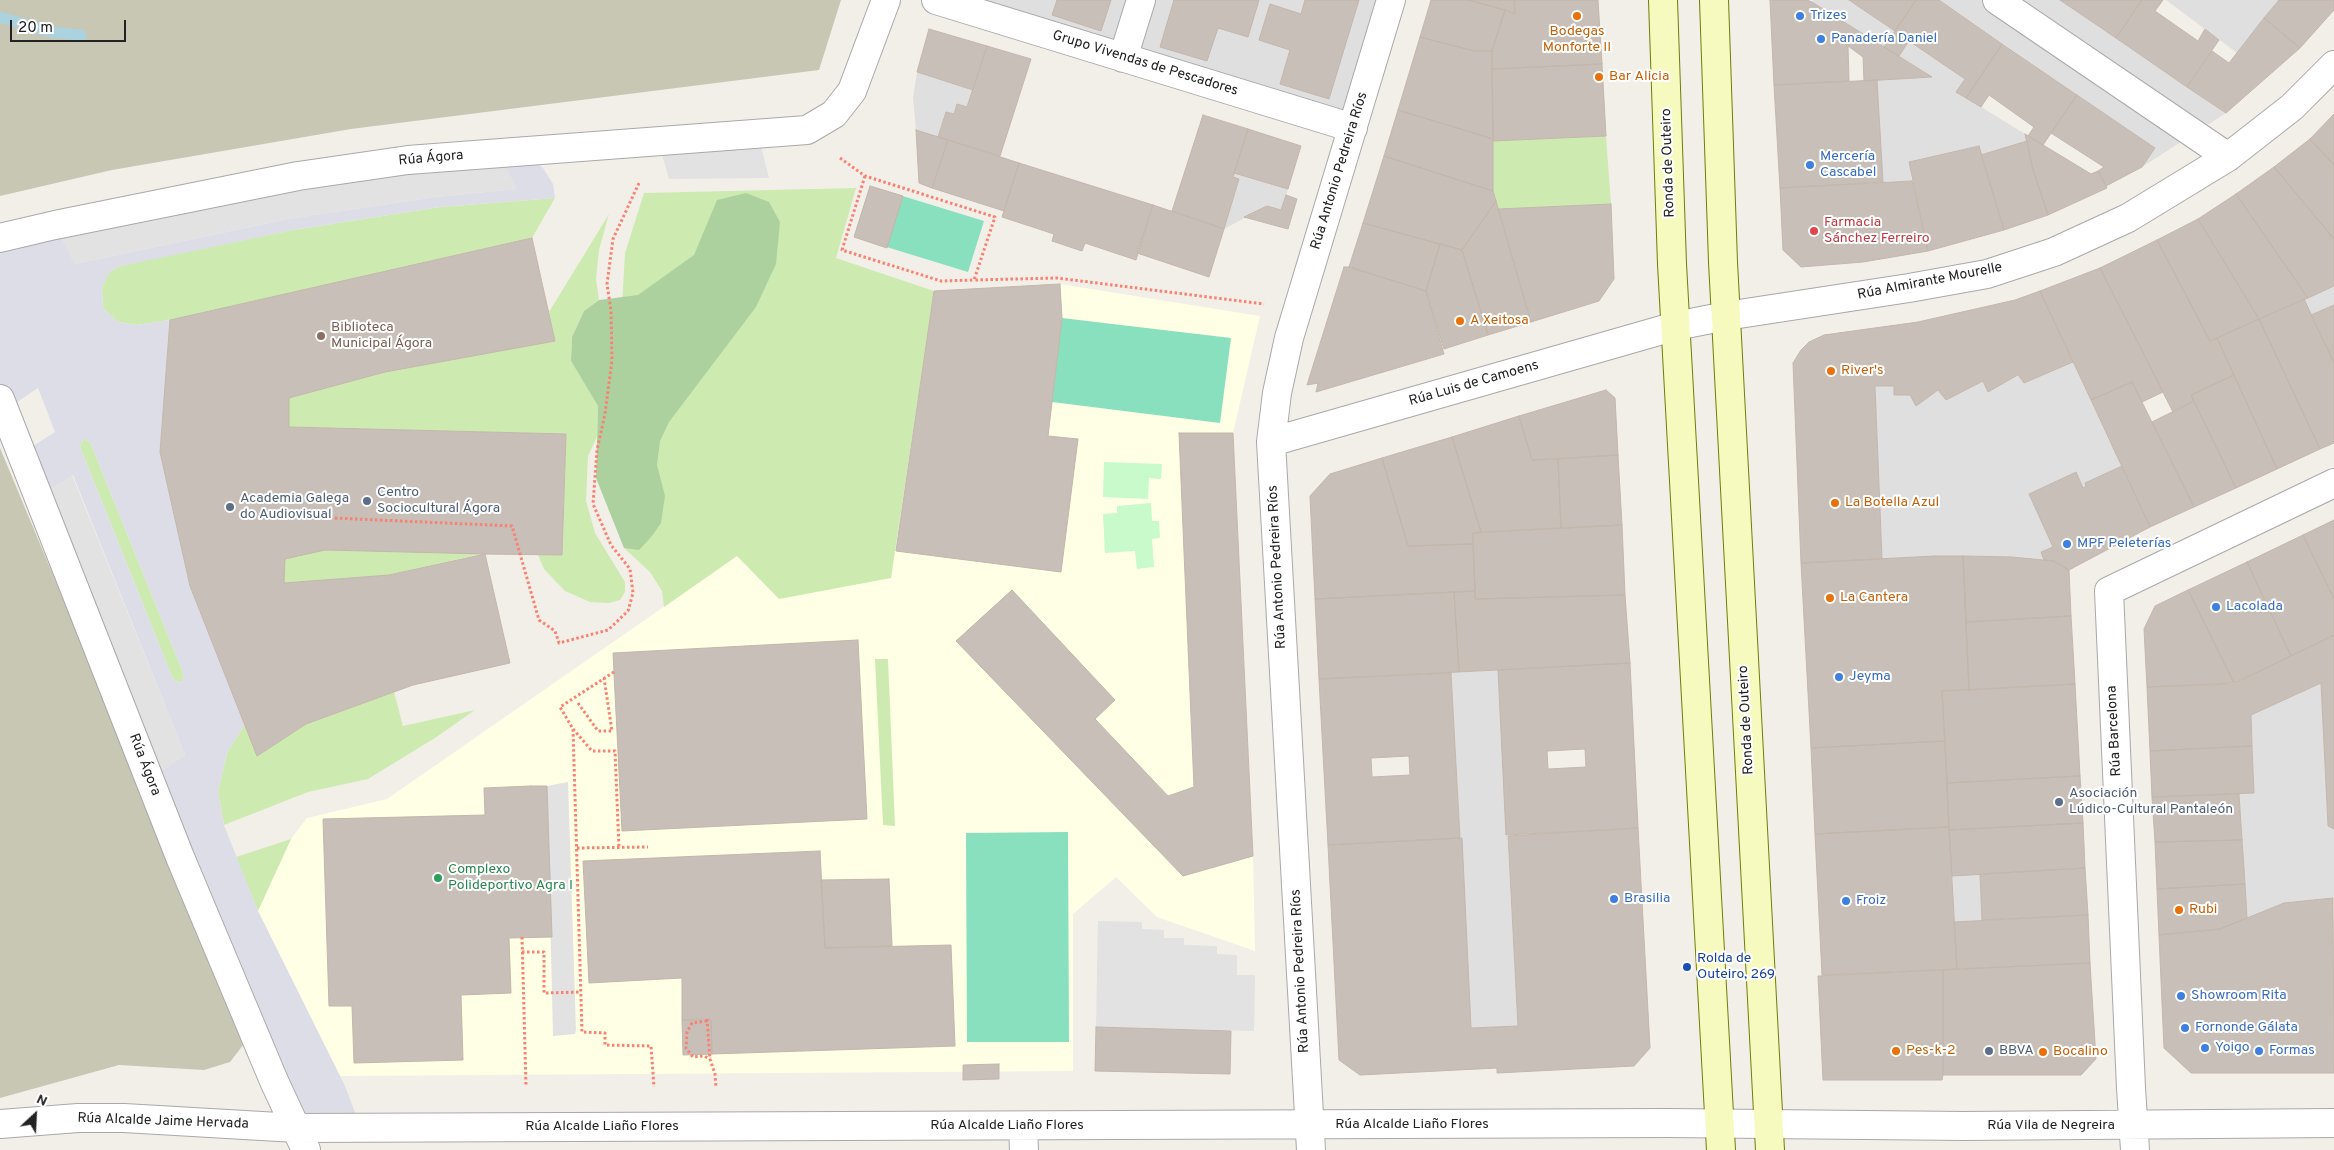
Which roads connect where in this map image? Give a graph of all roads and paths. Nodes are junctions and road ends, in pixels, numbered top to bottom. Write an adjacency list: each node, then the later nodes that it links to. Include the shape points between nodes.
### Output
1 (886, 0): 15 (street, Rúa Ágora, via 852,91 834,114 807,130 408,160 289,178)
2 (936, 0): 8 (street, Grupo Vivendas de Pescadores)
3 (1141, 0): 8 (street)
4 (1391, 0): 10 (street, Rúa Antonio Pedreira Ríos)
5 (1663, 0): 19 (main road, Ronda de Outeiro)
6 (1714, 0): 18 (main road, Ronda de Outeiro)
7 (1997, 0): 11 (street)
8 (1123, 58): 10 (street, Grupo Vivendas de Pescadores)
9 (2334, 65): 11 (street, Rúa Almirante Mourelle, via 2292,106)
10 (1354, 128): 21 (street, Rúa Antonio Pedreira Ríos, via 1289,338)
11 (2228, 157): 18 (street, Rúa Almirante Mourelle, via 2128,218 2054,252 1995,271 1910,288)
12 (840, 158): 13 (path)
13 (865, 176): 16 (path, via 995,217); 16 (path, via 842,250 941,281)
14 (639, 183): 23 (path, via 613,239 607,284 612,360 597,450 594,504 611,545 630,569 633,593 628,610 608,630 559,643 555,631 539,620 512,526)
15 (0, 238)
16 (974, 280): 17 (path, via 1057,278)
17 (1271, 304)
18 (1726, 316): 19 (street); 42 (main road, Ronda de Outeiro)
19 (1676, 326): 21 (street, Rúa Luis de Camoens); 41 (main road, Ronda de Outeiro)
20 (0, 399): 47 (street, Rúa Ágora, via 180,857)
21 (1271, 442): 40 (street, Rúa Antonio Pedreira Ríos)
22 (2334, 483): 46 (street, Rúa Barcelona, via 2109,591 2130,1088)
23 (290, 516)
24 (614, 672): 25 (path)
25 (604, 678): 26 (path, via 612,731 598,731); 27 (path, via 560,708)
26 (578, 703)
27 (573, 729): 29 (path); 30 (path, via 592,751 615,751)
28 (648, 847): 30 (path)
29 (577, 848): 30 (path); 33 (path)
30 (619, 848)
31 (522, 937): 32 (path)
32 (522, 952): 33 (path, via 544,952 544,993); 35 (path)
33 (581, 992): 36 (path, via 582,1032 605,1033 605,1046 651,1046)
34 (710, 1059): 34 (path, via 692,1057 686,1048 687,1032 692,1023 707,1020); 37 (path, via 716,1074)
35 (526, 1086)
36 (654, 1087)
37 (716, 1087)
38 (2334, 1123): 46 (street, Rúa Vila de Negreira)
39 (0, 1124): 47 (street, Rúa Alcalde Jaime Hervada, via 124,1118)
40 (1310, 1137): 41 (street, Rúa Alcalde Liaño Flores); 44 (street, Rúa Alcalde Liaño Flores)
41 (1720, 1137): 42 (street)
42 (1769, 1137): 45 (street, Rúa Vila de Negreira)
43 (770, 1138): 44 (street, Rúa Alcalde Liaño Flores); 47 (street, Rúa Alcalde Liaño Flores)
44 (1024, 1138)
45 (1965, 1138): 46 (street, Rúa Vila de Negreira)
46 (2135, 1138)
47 (301, 1139)

